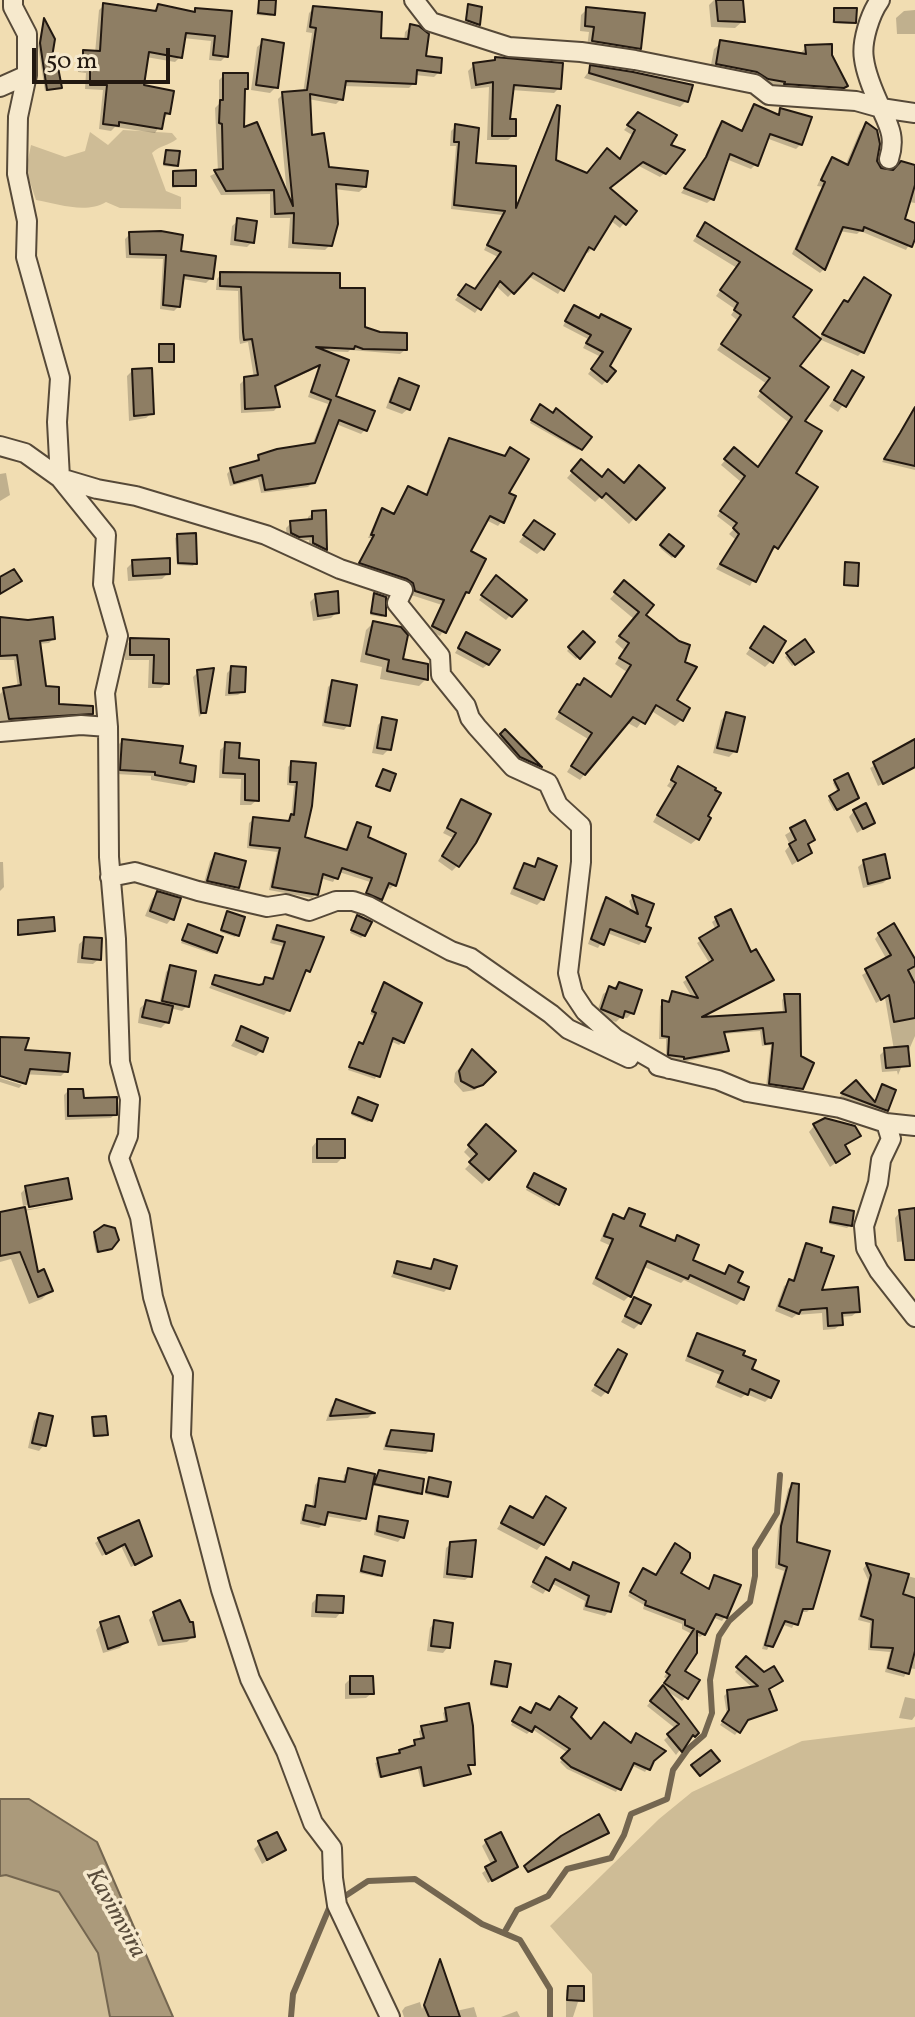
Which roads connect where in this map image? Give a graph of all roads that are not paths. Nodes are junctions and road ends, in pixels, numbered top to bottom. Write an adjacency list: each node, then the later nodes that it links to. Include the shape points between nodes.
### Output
1 (414, 0): 6 (street, via 431,22 509,47 635,60 755,84 769,95 856,101)
2 (880, 0): 6 (street, via 863,58)
3 (9, 3): 4 (street, via 27,34)
4 (27, 75): 5 (street); 10 (street, via 18,117 17,174 27,221 26,257 60,378)
5 (0, 87)
6 (881, 108): 7 (street); 8 (street, via 891,125)
7 (915, 113)
8 (889, 159)
9 (0, 446): 10 (street, via 25,453)
10 (60, 478): 11 (street, via 106,535 103,584 118,636 105,693); 14 (street, via 266,535 403,590 397,603 440,656 441,675 470,718 513,767 548,783 558,805 581,826 568,973 573,993 615,1038)
11 (108, 727): 12 (street); 13 (street)
12 (0, 732)
13 (110, 877): 14 (street, via 135,872 267,907 286,904 309,911 336,901 368,906 471,958 568,1029 620,1055); 18 (street, via 120,1062 130,1099 128,1136 119,1158 140,1217 159,1318 183,1374 181,1436 250,1679 286,1751 313,1823 332,1848 337,1905)
14 (669, 1069): 15 (street)
15 (886, 1123): 16 (street); 17 (street, via 891,1139 864,1226 866,1248)
16 (915, 1126)
17 (915, 1317)
18 (390, 2017)

